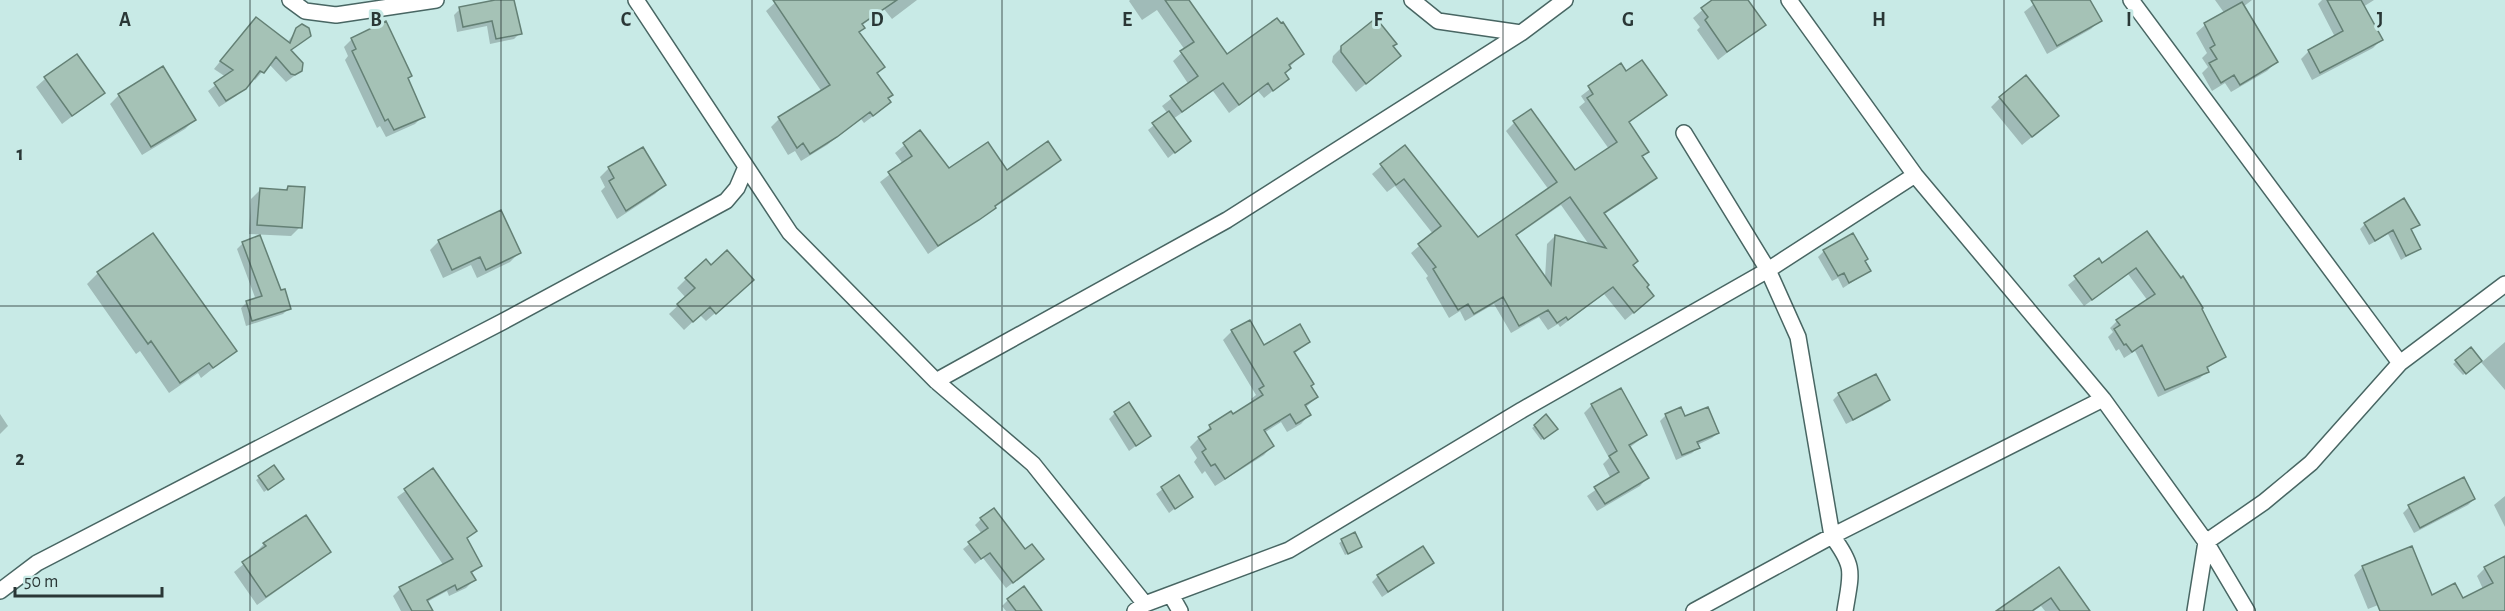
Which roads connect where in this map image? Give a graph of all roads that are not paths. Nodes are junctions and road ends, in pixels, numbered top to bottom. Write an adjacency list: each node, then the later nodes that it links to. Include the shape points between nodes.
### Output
1 (290, 0): 2 (street, via 304,11 336,15)
2 (436, 0)
3 (637, 0): 10 (street)
4 (1412, 0): 8 (street, via 1438,21)
5 (1565, 0): 8 (street)
6 (1789, 0): 11 (street)
7 (2131, 0): 14 (street)
8 (1521, 33): 15 (street, via 1227,220)
9 (1684, 133): 12 (street)
10 (746, 167): 15 (street, via 790,233); 19 (street, via 726,201 530,308 37,563)
11 (1915, 175): 12 (street); 16 (street)
12 (1768, 270): 17 (street, via 1798,337); 20 (street, via 1522,410 1290,550)
13 (2505, 284): 14 (street)
14 (2400, 363): 18 (street, via 2311,463)
15 (936, 381): 21 (street, via 1033,464)
16 (2103, 399): 17 (street); 18 (street)
17 (1832, 536): 23 (street); 24 (street, via 1850,562)
18 (2206, 542): 25 (street); 26 (street)
19 (0, 591)
20 (1171, 595): 21 (street); 22 (street)
21 (1140, 608)
22 (1180, 611)
23 (1694, 611)
24 (1845, 611)
25 (2195, 611)
26 (2247, 611)

